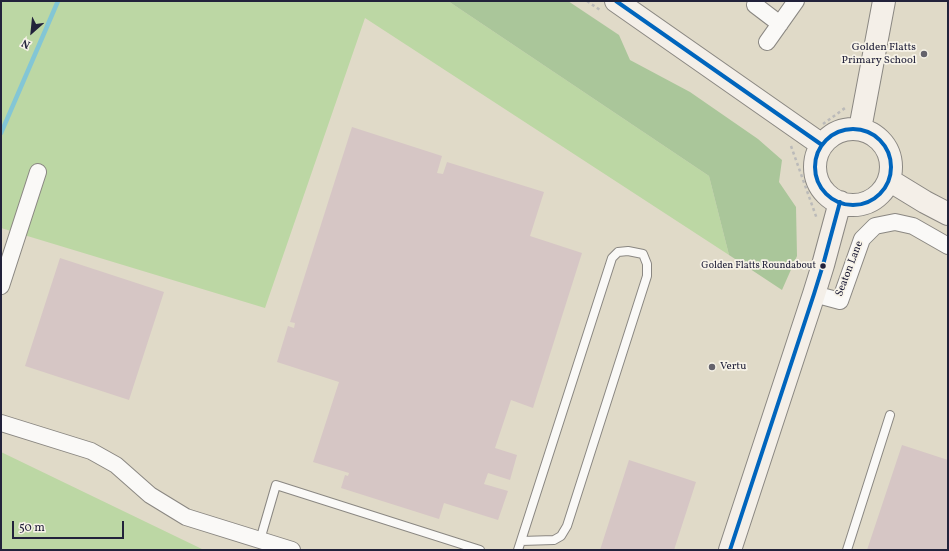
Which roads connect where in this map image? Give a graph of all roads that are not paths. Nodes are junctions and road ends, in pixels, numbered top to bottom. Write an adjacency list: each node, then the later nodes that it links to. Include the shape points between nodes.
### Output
1 (796, 1): 5 (street)
2 (884, 1): 7 (main road)
3 (617, 5): 8 (main road, via 796,127)
4 (755, 5): 5 (street)
5 (780, 24): 6 (street)
6 (767, 42)
7 (860, 129): 8 (main road, via 839,131 830,137); 10 (main road, via 873,134 883,142 890,154 892,167)
8 (821, 136): 11 (main road, via 815,166 817,178 830,197)
9 (38, 172): 14 (street)
10 (889, 180): 11 (main road, via 884,190 874,199 852,205); 12 (main road)
11 (840, 202): 15 (main road)
12 (948, 214)
13 (948, 246): 15 (street, Seaton Lane, via 913,226 895,222 875,226 862,239 840,301)
14 (1, 286)
15 (814, 294): 23 (main road)
16 (890, 415): 24 (lane)
17 (1, 423): 19 (street, via 91,451 116,465 150,494 186,517)
18 (521, 541): 18 (lane, via 612,258 623,251 642,254 647,264 647,276 567,526 562,536 554,540); 22 (lane)
19 (269, 545): 20 (street); 21 (lane, via 276,484)
20 (292, 550)
21 (480, 550)
22 (518, 550)
23 (730, 550)
24 (846, 550)

